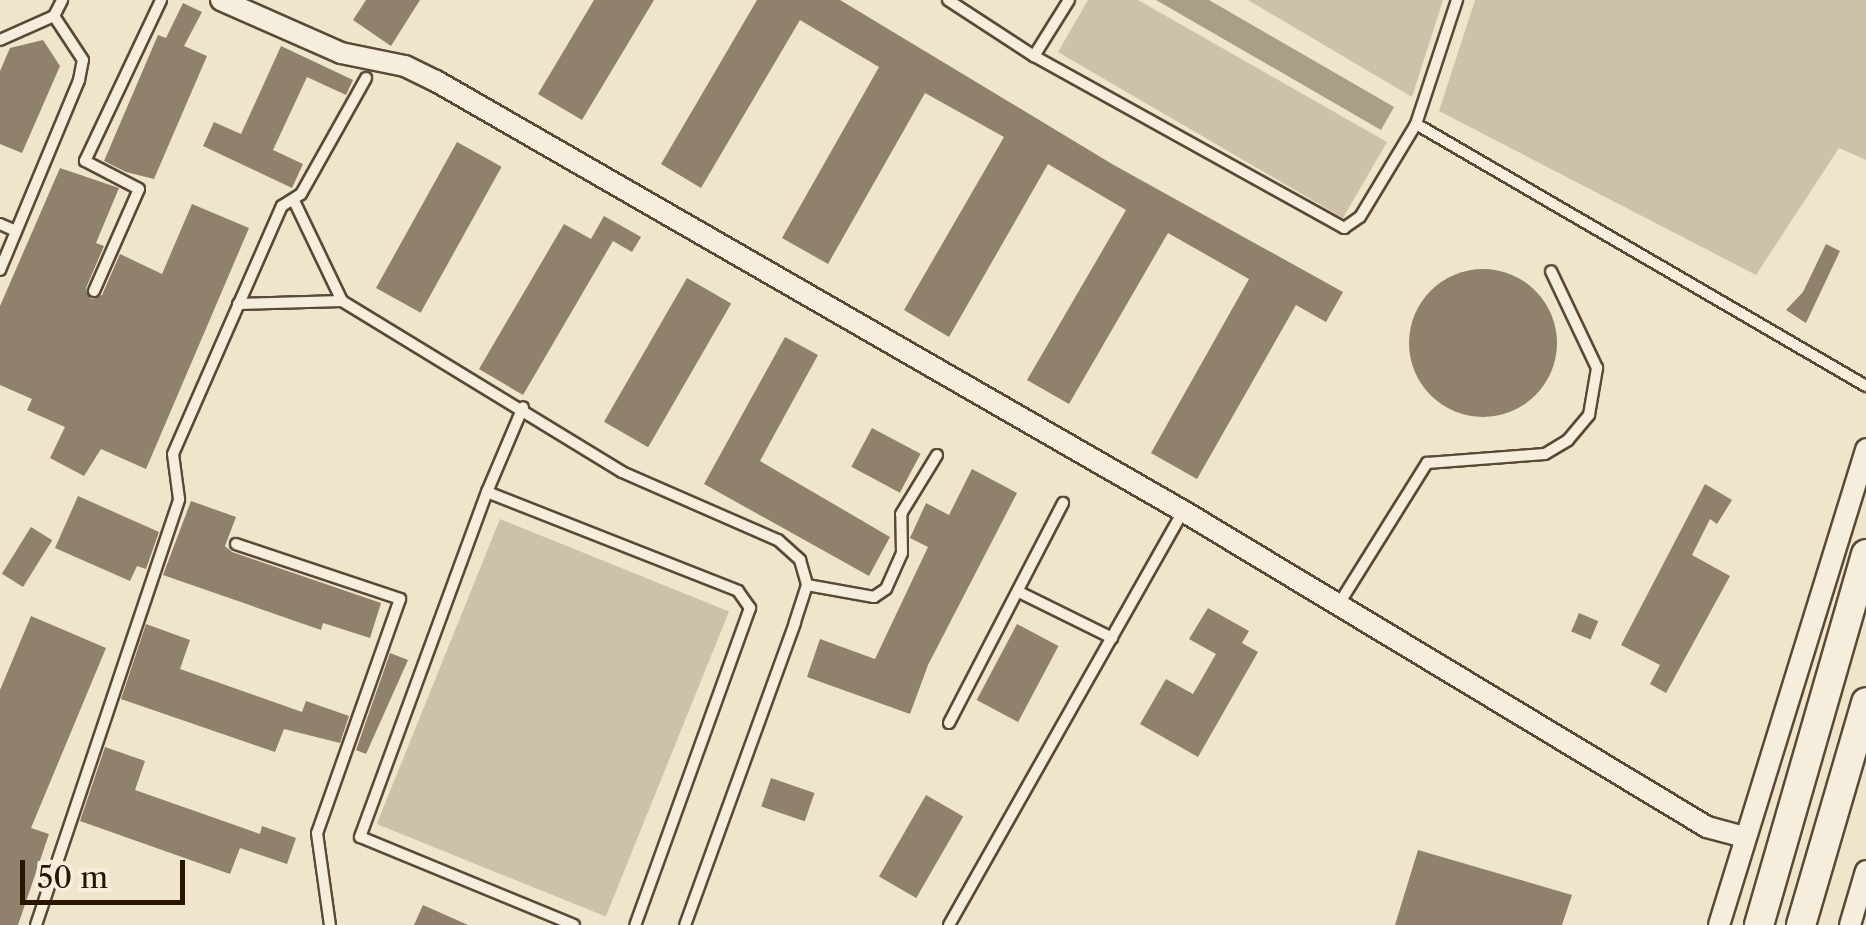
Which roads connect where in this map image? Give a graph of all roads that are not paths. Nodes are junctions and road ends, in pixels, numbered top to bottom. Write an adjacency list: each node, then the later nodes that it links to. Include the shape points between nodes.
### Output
1 (62, 0): 7 (lane)
2 (161, 0): 17 (lane, via 84,162 140,189)
3 (221, 0): 26 (street, via 341,53 405,66 436,81)
4 (948, 0): 9 (lane)
5 (1069, 0): 9 (lane)
6 (1457, 0): 11 (lane)
7 (54, 16): 8 (lane); 14 (lane, via 83,60)
8 (0, 40)
9 (1034, 56): 11 (lane, via 1344,228 1360,217)
10 (366, 78): 12 (lane)
11 (1416, 124): 20 (lane)
12 (295, 203): 18 (lane); 19 (lane, via 282,206)
13 (0, 224): 14 (lane)
14 (16, 231): 15 (lane)
15 (0, 270)
16 (1551, 271): 31 (lane, via 1597,368 1589,415 1568,440 1544,454 1427,463)
17 (94, 291)
18 (342, 301): 19 (lane); 21 (lane)
19 (238, 304): 37 (lane, via 173,454 179,499)
20 (1866, 386)
21 (524, 408): 24 (lane); 29 (lane, via 622,472 778,540 800,560)
22 (1866, 450): 35 (street)
23 (937, 455): 29 (lane, via 901,514 902,553 886,590 874,597)
24 (487, 492): 39 (lane, via 360,837); 40 (lane, via 738,591 750,608)
25 (1063, 503): 30 (lane)
26 (1183, 511): 31 (street); 32 (lane)
27 (236, 544): 38 (lane, via 400,599 317,834)
28 (1866, 554): 44 (main road)
29 (807, 585): 41 (lane)
30 (1019, 592): 32 (lane); 34 (lane)
31 (1336, 608): 35 (street, via 1707,827)
32 (1112, 638): 42 (lane)
33 (1866, 702): 45 (main road)
34 (949, 723)
35 (1745, 836): 43 (street)
36 (1866, 871): 46 (street)
37 (36, 925)
38 (330, 925)
39 (574, 925)
40 (635, 925)
41 (685, 925)
42 (949, 925)
43 (1719, 925)
44 (1758, 925)
45 (1802, 925)
46 (1850, 925)

